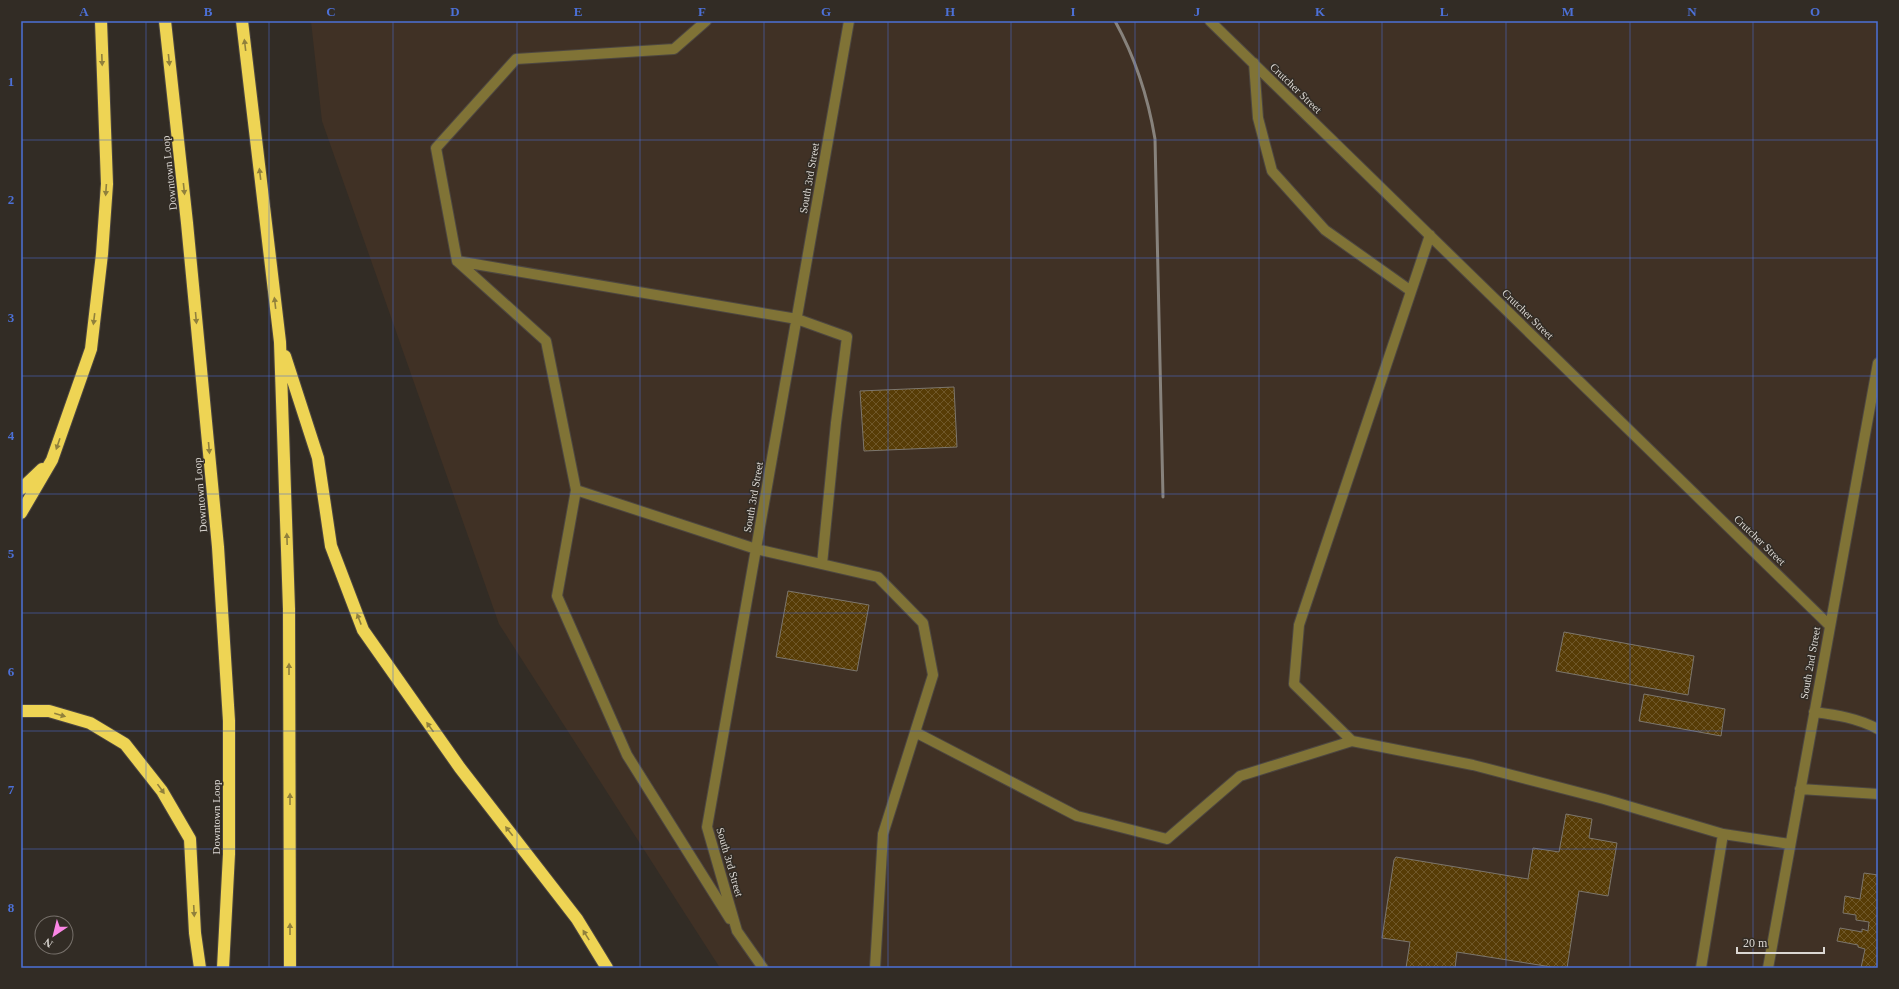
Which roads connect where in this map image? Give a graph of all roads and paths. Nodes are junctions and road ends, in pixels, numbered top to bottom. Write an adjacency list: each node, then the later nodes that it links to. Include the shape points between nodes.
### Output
1 (101, 21): 15 (highway, one-way to 15, via 107,184 101,261 91,349)
2 (165, 21): 33 (highway, Downtown Loop, one-way to 33, via 218,547 229,721 230,854)
3 (242, 21): 13 (highway, one-way to 3)
4 (706, 21): 10 (street, via 674,49 516,59 436,148)
5 (849, 21): 12 (street, South 3rd Street)
6 (1210, 21): 7 (street, Crutcher Street)
7 (1220, 25): 8 (street, Crutcher Street)
8 (1254, 63): 9 (street, Crutcher Street); 11 (street, via 1258,118 1272,171 1325,230)
9 (1430, 235): 11 (street); 21 (street, Crutcher Street)
10 (457, 261): 12 (street); 17 (street, via 546,341)
11 (1411, 291): 26 (street, via 1299,625 1294,684)
12 (797, 319): 19 (street, South 3rd Street); 20 (street, via 847,337)
13 (280, 342): 34 (highway, one-way to 13, via 289,609); 35 (highway, one-way to 13, via 577,919 460,768 363,630 331,546 318,458)
14 (1878, 363): 21 (street, South 2nd Street)
15 (52, 460): 16 (highway); 18 (highway)
16 (21, 489)
17 (576, 490): 19 (street); 31 (street, via 556,596 627,755)
18 (21, 513)
19 (756, 550): 20 (street); 31 (street, South 3rd Street, via 707,827)
20 (822, 564): 25 (street, via 878,577 923,623 933,675)
21 (1829, 625): 23 (street, South 2nd Street)
22 (21, 711): 32 (highway, one-way to 32, via 49,711 90,724 125,744 162,791 190,839 195,933)
23 (1814, 712): 24 (street, via 1848,716); 27 (street, South 2nd Street)
24 (1878, 729)
25 (915, 732): 26 (street, via 1077,816 1167,840 1240,776); 37 (street, via 883,834)
26 (1352, 741): 29 (street, via 1480,767 1604,799)
27 (1800, 789): 28 (street); 30 (street, South 2nd Street)
28 (1878, 794)
29 (1723, 834): 30 (street); 38 (street)
30 (1790, 844): 39 (street, South 2nd Street)
31 (737, 931): 36 (street, South 3rd Street)
32 (200, 968)
33 (223, 968)
34 (290, 968)
35 (607, 968)
36 (763, 968)
37 (875, 968)
38 (1702, 968)
39 (1768, 968)

